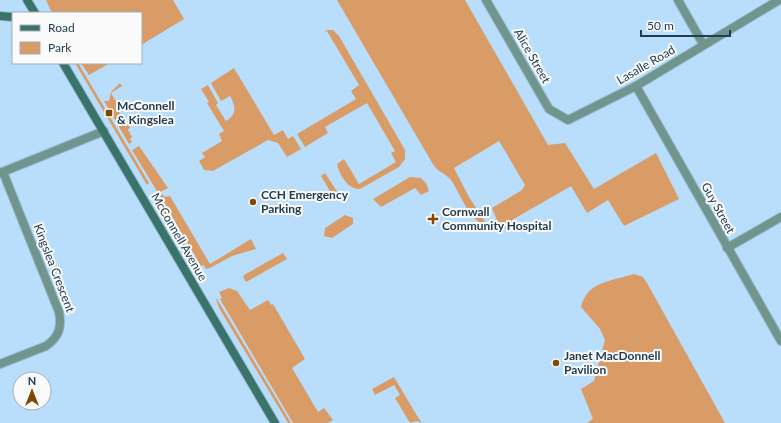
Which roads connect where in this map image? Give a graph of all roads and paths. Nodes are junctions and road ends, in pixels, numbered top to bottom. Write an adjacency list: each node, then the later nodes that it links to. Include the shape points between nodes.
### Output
1 (27, 0): 5 (main road)
2 (486, 0): 11 (street, Alice Street, via 549,109)
3 (678, 0): 8 (street)
4 (779, 0): 8 (street, Lasalle Road)
5 (34, 12)
6 (0, 16): 7 (main road)
7 (12, 17)
8 (703, 44): 10 (street, Lasalle Road)
9 (64, 64): 12 (main road, McConnell Avenue)
10 (636, 86): 11 (street, Lasalle Road, via 568,120); 15 (street, Guy Street)
11 (564, 118)
12 (104, 131): 13 (street, Kingslea Crescent); 18 (main road, McConnell Avenue)
13 (1, 172): 17 (street, Kingslea Crescent, via 61,321 60,330 46,346)
14 (781, 217): 15 (street)
15 (727, 248): 16 (street, Guy Street)
16 (781, 341)
17 (0, 364)
18 (275, 423)

